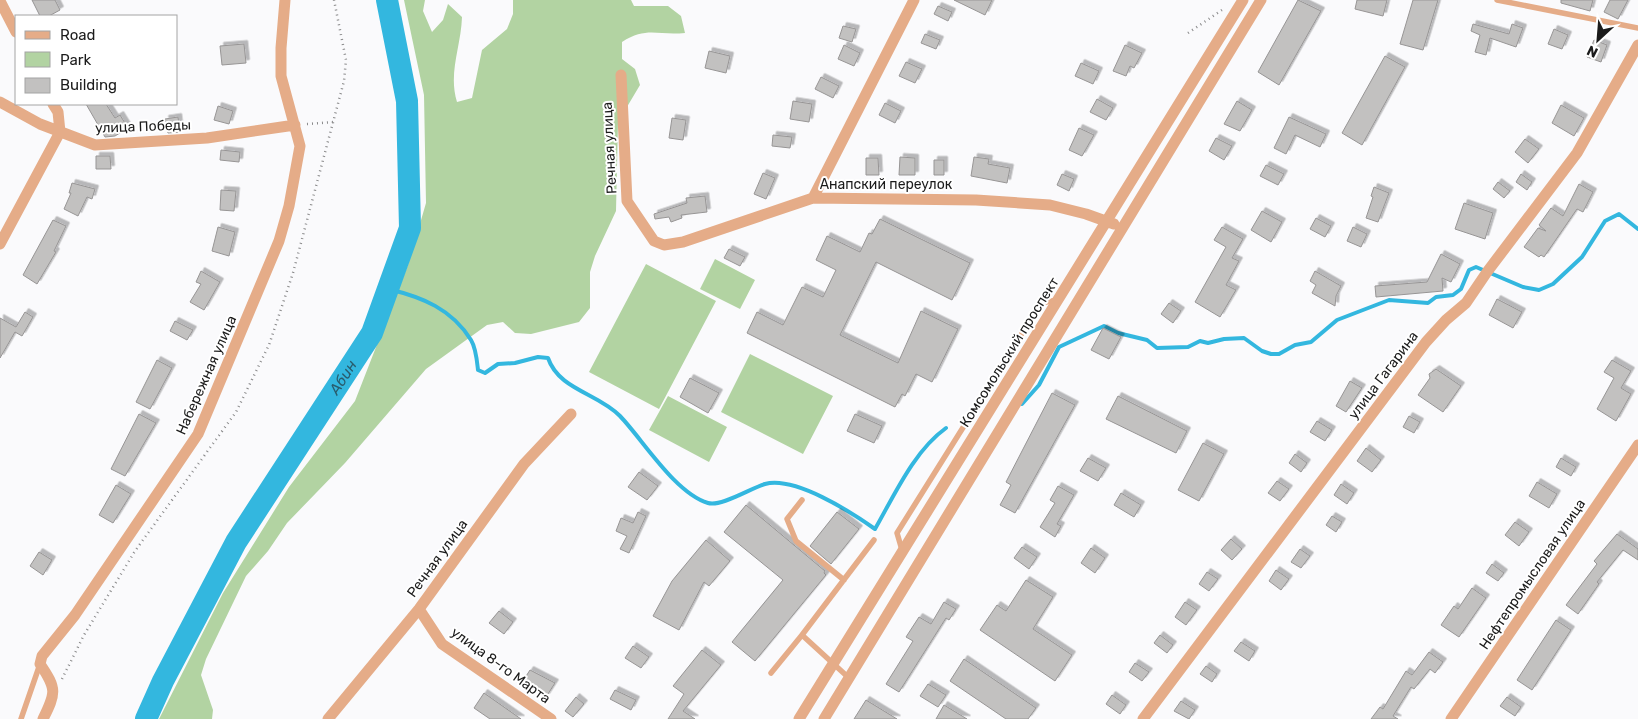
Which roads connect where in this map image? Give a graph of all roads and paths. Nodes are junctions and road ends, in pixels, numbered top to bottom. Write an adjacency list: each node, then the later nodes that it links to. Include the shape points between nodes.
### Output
1 (285, 0): 16 (street, Набережная улица, via 281,76)
2 (914, 0): 18 (street)
3 (1243, 0): 19 (street, Комсомольский проспект)
4 (1261, 0): 20 (street)
5 (1497, 0): 8 (lane)
6 (0, 1): 9 (street)
7 (1224, 9): 10 (path)
8 (1638, 28)
9 (15, 30)
10 (1188, 33)
11 (1638, 45): 40 (street, улица Гагарина, via 1577,153 1466,303 1426,342)
12 (621, 76): 21 (street, Речная улица, via 627,201)
13 (0, 102): 17 (street, улица Победы)
14 (54, 105): 17 (street)
15 (334, 122): 16 (path)
16 (295, 125): 17 (street, улица Победы, via 207,138 95,145); 30 (street, Набережная улица, via 300,146 279,241 198,434 75,615 42,656)
17 (60, 132): 22 (street)
18 (813, 198): 19 (street, Анапский переулок, via 900,198 1050,205); 21 (street, Анапский переулок, via 683,242 664,245)
19 (1108, 221): 20 (street, Анапский переулок); 31 (street, Комсомольский проспект)
20 (1122, 228): 33 (street)
21 (654, 241)
22 (0, 244)
23 (571, 414): 28 (street, Речная улица, via 524,464)
24 (1638, 445): 41 (street, Нефтепромысловая улица)
25 (802, 500): 27 (lane, via 787,519 796,540)
26 (874, 540): 27 (lane)
27 (844, 580): 29 (lane)
28 (419, 609): 36 (street, Речная улица); 37 (street, улица 8-го Марта, via 442,644)
29 (802, 635): 31 (lane); 32 (lane)
30 (40, 664): 34 (lane); 35 (street, via 53,682 54,696)
31 (834, 664): 33 (lane); 38 (street, Комсомольский проспект)
32 (771, 673)
33 (849, 678): 39 (street)
34 (21, 719)
35 (43, 719)
36 (328, 719)
37 (551, 719)
38 (799, 719)
39 (824, 719)
40 (1143, 719)
41 (1451, 719)

